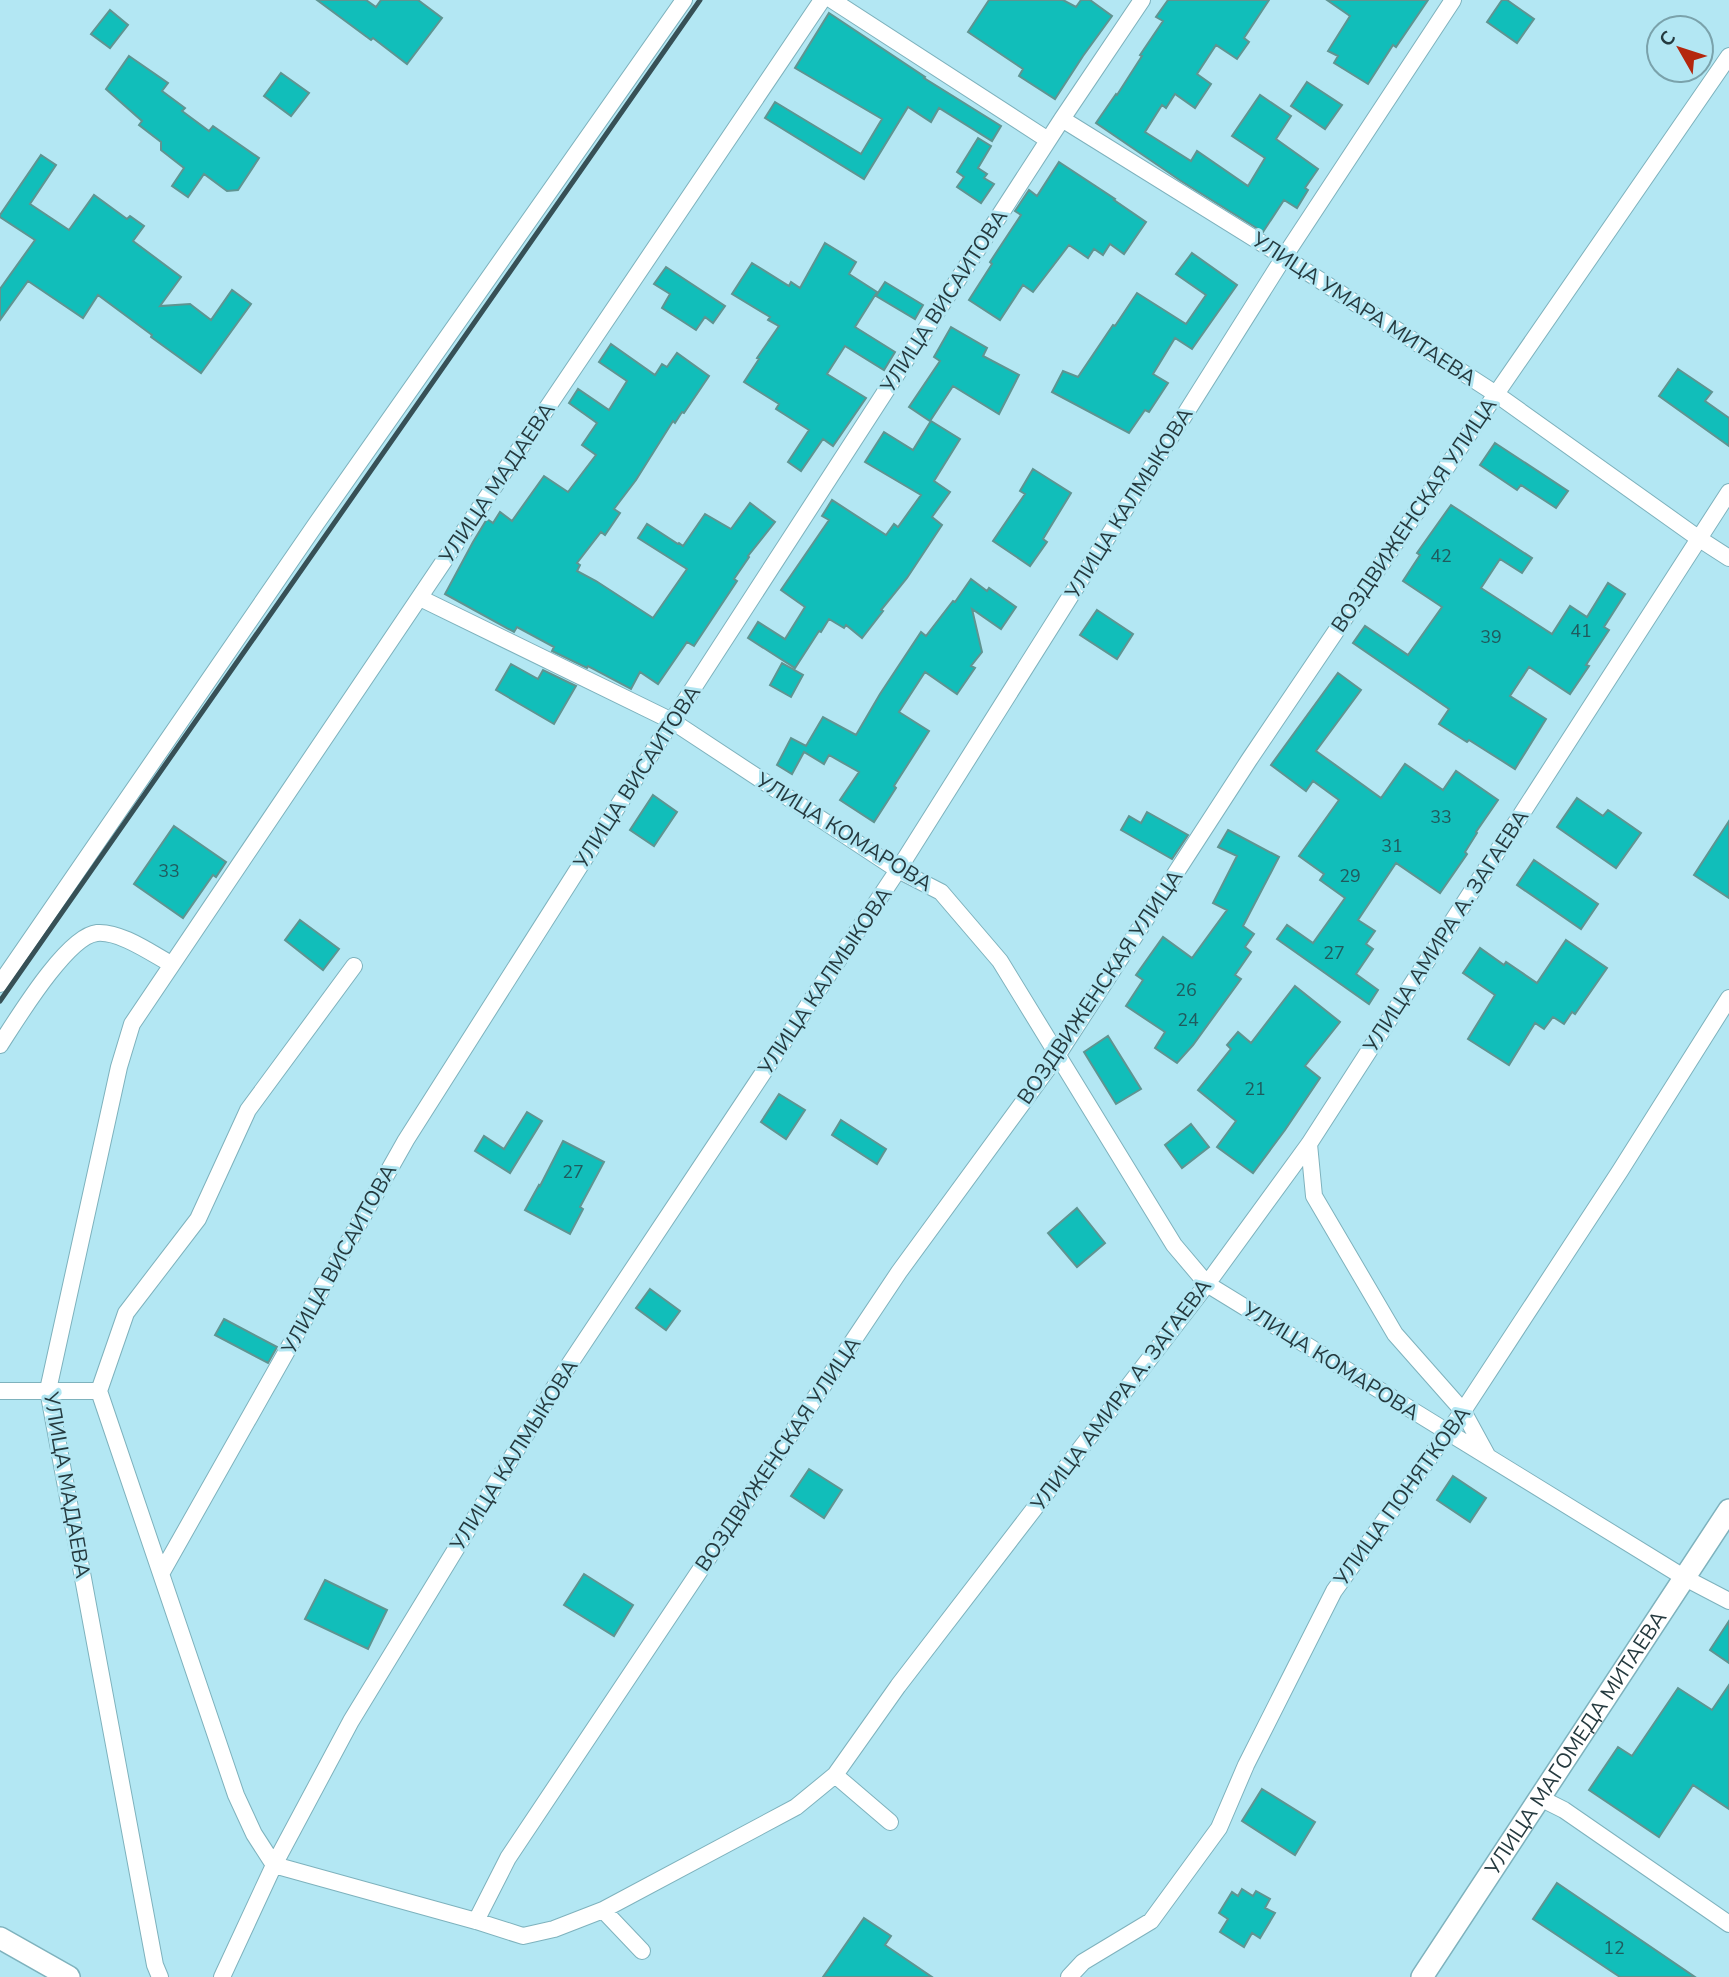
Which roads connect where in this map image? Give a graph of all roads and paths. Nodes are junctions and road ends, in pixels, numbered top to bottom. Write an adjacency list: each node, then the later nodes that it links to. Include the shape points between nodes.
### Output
1 (684, 0): 19 (street)
2 (822, 0): 14 (street, УЛИЦА МАДАЕВА)
3 (832, 0): 8 (street)
4 (1142, 0): 7 (street, УЛИЦА ВИСАИТОВА)
5 (1453, 0): 9 (street, УЛИЦА КАЛМЫКОВА)
6 (1729, 56): 10 (street, ВОЗДВИЖЕНСКАЯ УЛИЦА)
7 (1062, 119): 8 (street, УЛИЦА ВИСАИТОВА); 9 (street, УЛИЦА УМАРА МИТАЕВА)
8 (1048, 140): 15 (street, УЛИЦА ВИСАИТОВА)
9 (1284, 257): 10 (street, УЛИЦА УМАРА МИТАЕВА); 16 (street, УЛИЦА КАЛМЫКОВА)
10 (1496, 394): 12 (street, УЛИЦА УМАРА МИТАЕВА); 22 (street, ВОЗДВИЖЕНСКАЯ УЛИЦА, via 1249,760)
11 (1729, 492): 12 (street, УЛИЦА АМИРА А. ЗАГАЕВА)
12 (1698, 538): 13 (street, УЛИЦА УМАРА МИТАЕВА); 23 (street, УЛИЦА АМИРА А. ЗАГАЕВА)
13 (1729, 558)
14 (420, 598): 15 (street, УЛИЦА КОМАРОВА); 17 (street, УЛИЦА МАДАЕВА)
15 (672, 721): 16 (street, УЛИЦА КОМАРОВА); 32 (street, УЛИЦА ВИСАИТОВА, via 406,1140)
16 (898, 870): 22 (street, УЛИЦА КОМАРОВА, via 941,892 1000,961); 38 (street, УЛИЦА КАЛМЫКОВА, via 559,1380 351,1721)
17 (171, 964): 21 (street, via 120,937 96,933 72,946); 25 (street, УЛИЦА МАДАЕВА, via 132,1024 119,1067)
18 (354, 966): 27 (street, via 248,1110 198,1219 126,1313)
19 (0, 984)
20 (1729, 998): 28 (street, УЛИЦА ПОНЯТКОВА)
21 (0, 1045)
22 (1057, 1056): 24 (street, УЛИЦА КОМАРОВА, via 1174,1245); 40 (street, ВОЗДВИЖЕНСКАЯ УЛИЦА, via 899,1272 508,1858)
23 (1310, 1144): 24 (street, УЛИЦА АМИРА А. ЗАГАЕВА); 28 (street, via 1314,1196 1395,1334)
24 (1207, 1283): 29 (street, УЛИЦА КОМАРОВА); 35 (street, УЛИЦА АМИРА А. ЗАГАЕВА)
25 (48, 1390): 26 (street); 27 (street); 45 (street, УЛИЦА МАДАЕВА)
26 (0, 1391)
27 (99, 1391): 32 (street)
28 (1464, 1411): 29 (street, УЛИЦА ПОНЯТКОВА); 30 (street)
29 (1448, 1433): 30 (street, УЛИЦА КОМАРОВА); 47 (street, УЛИЦА ПОНЯТКОВА, via 1334,1591 1219,1828 1151,1921 1083,1962)
30 (1488, 1456): 33 (street, УЛИЦА КОМАРОВА)
31 (1729, 1510): 33 (street, УЛИЦА МАГОМЕДА МИТАЕВА)
32 (162, 1573): 38 (street, via 236,1795)
33 (1685, 1578): 34 (street, УЛИЦА КОМАРОВА); 36 (street, УЛИЦА МАГОМЕДА МИТАЕВА)
34 (1729, 1601)
35 (835, 1775): 37 (street); 39 (street, УЛИЦА АМИРА А. ЗАГАЕВА, via 796,1807)
36 (1540, 1798): 41 (street); 48 (street, УЛИЦА МАГОМЕДА МИТАЕВА)
37 (890, 1822)
38 (274, 1865): 40 (street, УЛИЦА АМИРА А. ЗАГАЕВА); 46 (street, УЛИЦА КАЛМЫКОВА)
39 (603, 1910): 40 (street, УЛИЦА АМИРА А. ЗАГАЕВА, via 523,1936); 43 (street)
40 (476, 1921)
41 (1729, 1924)
42 (0, 1938): 44 (street)
43 (642, 1951)
44 (69, 1977)
45 (160, 1977)
46 (222, 1977)
47 (1069, 1977)
48 (1422, 1977)

